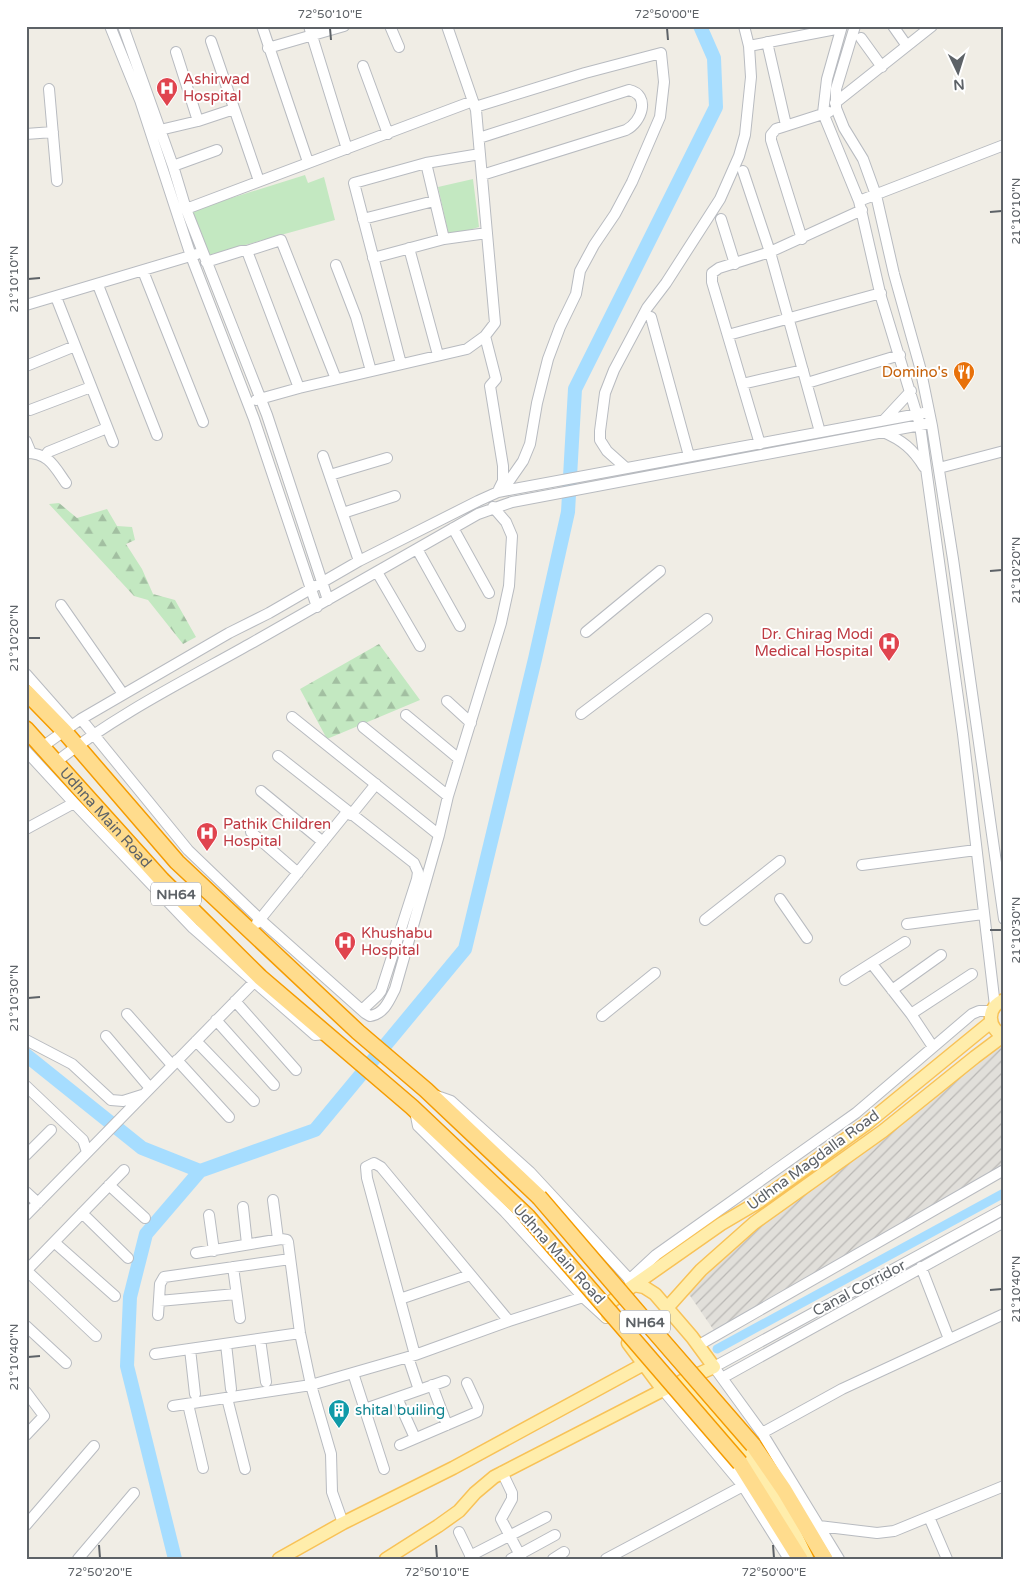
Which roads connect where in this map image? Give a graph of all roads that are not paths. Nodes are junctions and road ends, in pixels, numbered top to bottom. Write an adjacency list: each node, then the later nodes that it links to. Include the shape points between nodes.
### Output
1 (110, 26): 58 (street, via 140,100)
2 (123, 26): 30 (street)
3 (262, 26): 19 (street)
4 (344, 26): 12 (street)
5 (390, 26): 18 (street)
6 (447, 26): 24 (street)
7 (744, 26): 16 (street)
8 (855, 26): 25 (street, via 836,89)
9 (893, 26): 17 (street)
10 (932, 26): 17 (street)
11 (841, 27): 15 (street); 27 (street, via 827,79)
12 (310, 30): 19 (street); 36 (street)
13 (861, 38): 22 (street)
14 (211, 41): 26 (street)
15 (767, 42): 16 (street); 29 (street)
16 (749, 46): 107 (street, via 748,113 739,156 720,199 647,308 605,393 600,440)
17 (908, 46): 22 (street)
18 (398, 47)
19 (268, 48): 39 (street)
20 (176, 52): 28 (street)
21 (364, 66): 33 (street)
22 (882, 67): 25 (street)
23 (49, 89): 31 (street)
24 (474, 104): 33 (street); 34 (street); 112 (street, via 661,53 663,60 660,117 651,142 628,190 580,271 576,294 548,359 530,444)
25 (836, 107): 27 (street); 46 (street, via 844,128 863,159)
26 (234, 108): 28 (street); 45 (street)
27 (823, 113): 29 (street); 48 (street)
28 (198, 121): 30 (street)
29 (786, 126): 54 (street, via 776,129 771,140)
30 (160, 130): 41 (street)
31 (52, 132): 32 (street); 44 (street)
32 (26, 134)
33 (388, 134): 36 (street)
34 (479, 138): 38 (street); 43 (street, via 628,90 637,94 640,100 640,118 626,130)
35 (1004, 145): 46 (street)
36 (347, 148): 39 (street)
37 (217, 150): 41 (street)
38 (480, 154): 40 (street); 43 (street)
39 (308, 162): 45 (street)
40 (426, 163): 47 (street); 50 (street, via 354,183)
41 (173, 166): 49 (street)
42 (743, 171): 57 (street)
43 (482, 175): 52 (street)
44 (57, 181)
45 (259, 181): 49 (street)
46 (876, 195): 48 (street); 88 (street)
47 (434, 201): 50 (street); 53 (street)
48 (861, 205): 54 (street); 65 (street)
49 (186, 209): 59 (street)
50 (363, 219): 60 (street)
51 (721, 219): 61 (street)
52 (487, 233): 53 (street); 71 (street, via 496,323)
53 (444, 238): 55 (street)
54 (802, 239): 57 (street)
55 (409, 248): 60 (street); 74 (street)
56 (247, 251): 59 (street); 79 (street, via 281,240); 83 (street)
57 (770, 252): 61 (street); 69 (street)
58 (191, 256): 59 (street); 63 (street); 86 (street)
59 (205, 257): 85 (street)
60 (374, 258): 75 (street)
61 (735, 264): 70 (street, via 715,270 711,277)
62 (336, 265): 78 (street, via 356,317)
63 (143, 271): 64 (street); 91 (street)
64 (98, 285): 66 (street); 97 (street)
65 (880, 293): 69 (street); 73 (street)
66 (56, 297): 67 (street); 72 (street)
67 (26, 305)
68 (651, 317): 105 (street)
69 (789, 318): 70 (street); 77 (street)
70 (728, 335): 81 (street)
71 (485, 336): 74 (street, via 467,349); 112 (street, via 496,379 490,386)
72 (75, 346): 76 (street); 82 (street)
73 (900, 355): 80 (street); 84 (street)
74 (438, 356): 75 (street)
75 (401, 364): 78 (street)
76 (26, 366)
77 (803, 370): 80 (street); 81 (street)
78 (371, 371): 79 (street)
79 (336, 379): 83 (street)
80 (807, 383): 95 (street)
81 (742, 384): 100 (street)
82 (91, 387): 87 (street); 94 (street)
83 (299, 388): 85 (street)
84 (911, 391): 89 (street); 90 (street)
85 (260, 399): 86 (street); 121 (street)
86 (248, 404): 122 (street)
87 (30, 410)
88 (929, 412): 89 (street); 92 (street)
89 (918, 414): 90 (street); 93 (street)
90 (884, 420): 95 (street)
91 (203, 422)
92 (932, 423): 93 (street); 108 (street)
93 (920, 426): 96 (street); 109 (street)
94 (107, 428): 99 (street); 103 (street)
95 (820, 432): 100 (street)
96 (883, 432): 109 (street, via 910,447); 114 (street)
97 (157, 435)
98 (26, 441): 102 (street)
99 (113, 442)
100 (760, 444): 105 (street)
101 (1004, 451): 108 (street)
102 (29, 453): 103 (street)
103 (45, 456): 111 (street)
104 (323, 456): 110 (street)
105 (690, 456): 107 (street)
106 (387, 458): 110 (street)
107 (626, 468): 112 (street)
108 (939, 468): 165 (street)
109 (926, 470): 159 (street)
110 (330, 476): 115 (street)
111 (66, 483)
112 (504, 491): 118 (street)
113 (396, 496): 115 (street)
114 (493, 507): 116 (street); 139 (street, via 506,522 512,536 509,586)
115 (343, 513): 118 (street)
116 (453, 528): 117 (street); 123 (street)
117 (417, 549): 120 (street); 128 (street)
118 (359, 561): 121 (street)
119 (660, 571): 129 (street)
120 (377, 572): 124 (street); 130 (street)
121 (321, 582): 122 (street); 124 (street)
122 (310, 588): 126 (street); 133 (street)
123 (489, 593)
124 (328, 600): 126 (street)
125 (61, 606): 133 (street)
126 (317, 607): 143 (street)
127 (707, 619): 135 (street)
128 (460, 626)
129 (586, 632)
130 (420, 646)
131 (26, 674): 141 (street)
132 (26, 692): 141 (highway, NH64)
133 (124, 694): 138 (street)
134 (447, 701): 139 (street)
135 (581, 714)
136 (406, 715): 148 (street)
137 (292, 717): 150 (street)
138 (81, 719): 141 (street); 143 (street)
139 (471, 723): 148 (street)
140 (363, 727): 152 (street)
141 (68, 728): 144 (highway, NH64); 145 (street)
142 (26, 729): 145 (highway, Udhna Main Road / NH64)
143 (93, 734): 144 (street); 168 (street, via 188,850)
144 (76, 746): 149 (street); 168 (highway, NH64, via 177,862)
145 (42, 747): 149 (highway, Udhna Main Road / NH64)
146 (26, 751): 153 (street)
147 (278, 756): 154 (street)
148 (459, 759): 152 (street)
149 (56, 762): 175 (highway, Udhna Main Road / NH64)
150 (376, 784): 154 (street); 157 (street)
151 (261, 791): 158 (street)
152 (448, 796): 157 (street)
153 (74, 803): 155 (street); 175 (street, via 193,928)
154 (349, 813): 158 (street); 179 (street, via 414,863 418,872 381,991)
155 (26, 829)
156 (251, 832): 162 (street)
157 (439, 835): 179 (street, via 395,989 386,1007 377,1015 370,1016)
158 (323, 842): 162 (street)
159 (976, 850): 161 (street); 164 (street)
160 (780, 861): 166 (street)
161 (862, 865)
162 (298, 873): 168 (street)
163 (780, 899): 169 (street)
164 (983, 914): 167 (street); 180 (street)
165 (1004, 919)
166 (705, 920)
167 (907, 924)
168 (255, 925): 179 (street); 195 (highway, NH64, via 358,1032)
169 (807, 938)
170 (906, 942): 172 (street)
171 (940, 954): 177 (street)
172 (872, 964): 176 (street); 177 (street)
173 (656, 973): 183 (street)
174 (972, 974): 182 (street)
175 (257, 979): 178 (street); 197 (highway, Udhna Main Road / NH64)
176 (845, 980)
177 (892, 990): 182 (street)
178 (234, 1001): 184 (street); 191 (street)
179 (362, 1010)
180 (995, 1010): 186 (main road, via 998,1033); 189 (street, via 972,1014); 226 (main road, Udhna Magdalla Road, via 865,1125 760,1201)
181 (127, 1014): 190 (street)
182 (911, 1014): 189 (street)
183 (602, 1016)
184 (216, 1020): 188 (street); 192 (street)
185 (106, 1036): 194 (street)
186 (1004, 1036): 232 (main road, via 883,1131 754,1223 701,1270)
187 (26, 1040): 194 (street, via 72,1064 111,1100 122,1101)
188 (196, 1041): 190 (street); 196 (street)
189 (933, 1047): 226 (street, via 856,1113 656,1255)
190 (175, 1062): 194 (street); 198 (street)
191 (296, 1070)
192 (274, 1085)
193 (26, 1086): 200 (street)
194 (146, 1091): 200 (street)
195 (427, 1091): 226 (street, via 451,1101 530,1172); 271 (highway, NH64, bridge, via 539,1197 640,1316)
196 (254, 1101)
197 (413, 1108): 229 (street, via 418,1126 505,1212); 295 (highway, Udhna Main Road / NH64, bridge, via 527,1216 740,1463)
198 (228, 1117)
199 (51, 1130): 201 (street)
200 (89, 1149): 207 (street)
201 (26, 1155)
202 (124, 1170): 204 (street)
203 (1004, 1170): 244 (street)
204 (109, 1185): 210 (street); 213 (street)
205 (26, 1192): 207 (street)
206 (273, 1200): 215 (street)
207 (38, 1203): 211 (street)
208 (243, 1207): 217 (street)
209 (1004, 1209): 250 (street, Canal Corridor)
210 (82, 1213): 216 (street); 220 (street)
211 (26, 1215)
212 (209, 1215): 218 (street)
213 (144, 1218)
214 (1004, 1222): 223 (street)
215 (278, 1239): 217 (street); 221 (street, via 288,1242)
216 (54, 1242): 224 (street); 228 (street)
217 (247, 1244): 218 (street)
218 (214, 1251): 219 (street)
219 (196, 1253)
220 (128, 1258)
221 (290, 1259): 222 (street); 239 (street)
222 (233, 1267): 227 (street); 231 (street, via 164,1277)
223 (921, 1267): 242 (street); 252 (street)
224 (26, 1270): 240 (street)
225 (470, 1275): 230 (street); 230 (street, via 381,1168 370,1164 366,1167 368,1178); 237 (street)
226 (630, 1284): 232 (main road, via 650,1290); 236 (main road, Udhna Magdalla Road, via 610,1302)
227 (236, 1294): 231 (street); 235 (street)
228 (115, 1296)
229 (583, 1297): 236 (street); 237 (street)
230 (400, 1299): 247 (street)
231 (159, 1301): 234 (street)
232 (667, 1308): 244 (main road)
233 (1004, 1314): 242 (street)
234 (158, 1315)
235 (240, 1318)
236 (606, 1318): 249 (main road)
237 (509, 1321): 247 (street)
238 (26, 1326): 248 (street)
239 (300, 1332): 241 (street); 257 (street)
240 (96, 1336)
241 (260, 1339): 243 (street); 255 (street)
242 (949, 1339): 271 (street, via 842,1389)
243 (226, 1344): 245 (street); 262 (street)
244 (699, 1345): 250 (main road)
245 (190, 1349): 246 (street); 263 (street)
246 (155, 1354)
247 (412, 1356): 251 (street); 259 (street)
248 (66, 1363)
249 (644, 1364): 260 (main road); 283 (main road, via 454,1468)
250 (714, 1367): 252 (street); 254 (main road)
251 (353, 1373): 257 (street); 267 (street)
252 (722, 1378): 271 (street)
253 (445, 1381): 258 (street)
254 (682, 1381): 260 (main road); 285 (main road, via 755,1467)
255 (266, 1382)
256 (467, 1383): 268 (street, via 478,1410)
257 (311, 1384): 262 (street); 283 (street, via 332,1458 332,1492)
258 (432, 1385): 259 (street); 268 (street)
259 (419, 1390): 264 (street)
260 (663, 1390): 277 (main road); 278 (street)
261 (26, 1392): 269 (street, via 44,1416)
262 (229, 1393): 265 (street); 276 (street)
263 (195, 1394)
264 (397, 1398): 267 (street); 270 (street)
265 (188, 1404): 266 (street); 274 (street)
266 (173, 1406)
267 (365, 1410): 275 (street)
268 (447, 1425): 270 (street)
269 (26, 1435)
270 (415, 1438): 272 (street)
271 (757, 1439): 286 (street); 303 (highway, NH64)
272 (400, 1445)
273 (94, 1446): 284 (street)
274 (203, 1468)
275 (384, 1468)
276 (245, 1469)
277 (502, 1472): 289 (street, via 512,1493 501,1519); 292 (main road, via 475,1493 459,1511)
278 (743, 1486): 295 (street); 300 (street)
279 (1004, 1486): 282 (street)
280 (134, 1493): 296 (street)
281 (546, 1517): 289 (street)
282 (928, 1517): 286 (street, via 885,1533); 305 (street)
283 (343, 1523): 290 (main road)
284 (26, 1525)
285 (792, 1526): 301 (main road); 302 (main road)
286 (819, 1526): 304 (street)
287 (459, 1532): 294 (street)
288 (555, 1535): 293 (street)
289 (509, 1536): 293 (street); 294 (street)
290 (304, 1545): 297 (main road); 298 (main road)
291 (564, 1552): 299 (street)
292 (391, 1557)
293 (518, 1557)
294 (471, 1558)
295 (791, 1558)
296 (78, 1559)
297 (279, 1559)
298 (292, 1559)
299 (552, 1559)
300 (606, 1559)
301 (807, 1559)
302 (816, 1559)
303 (825, 1559)
304 (839, 1559)
305 (947, 1559)

